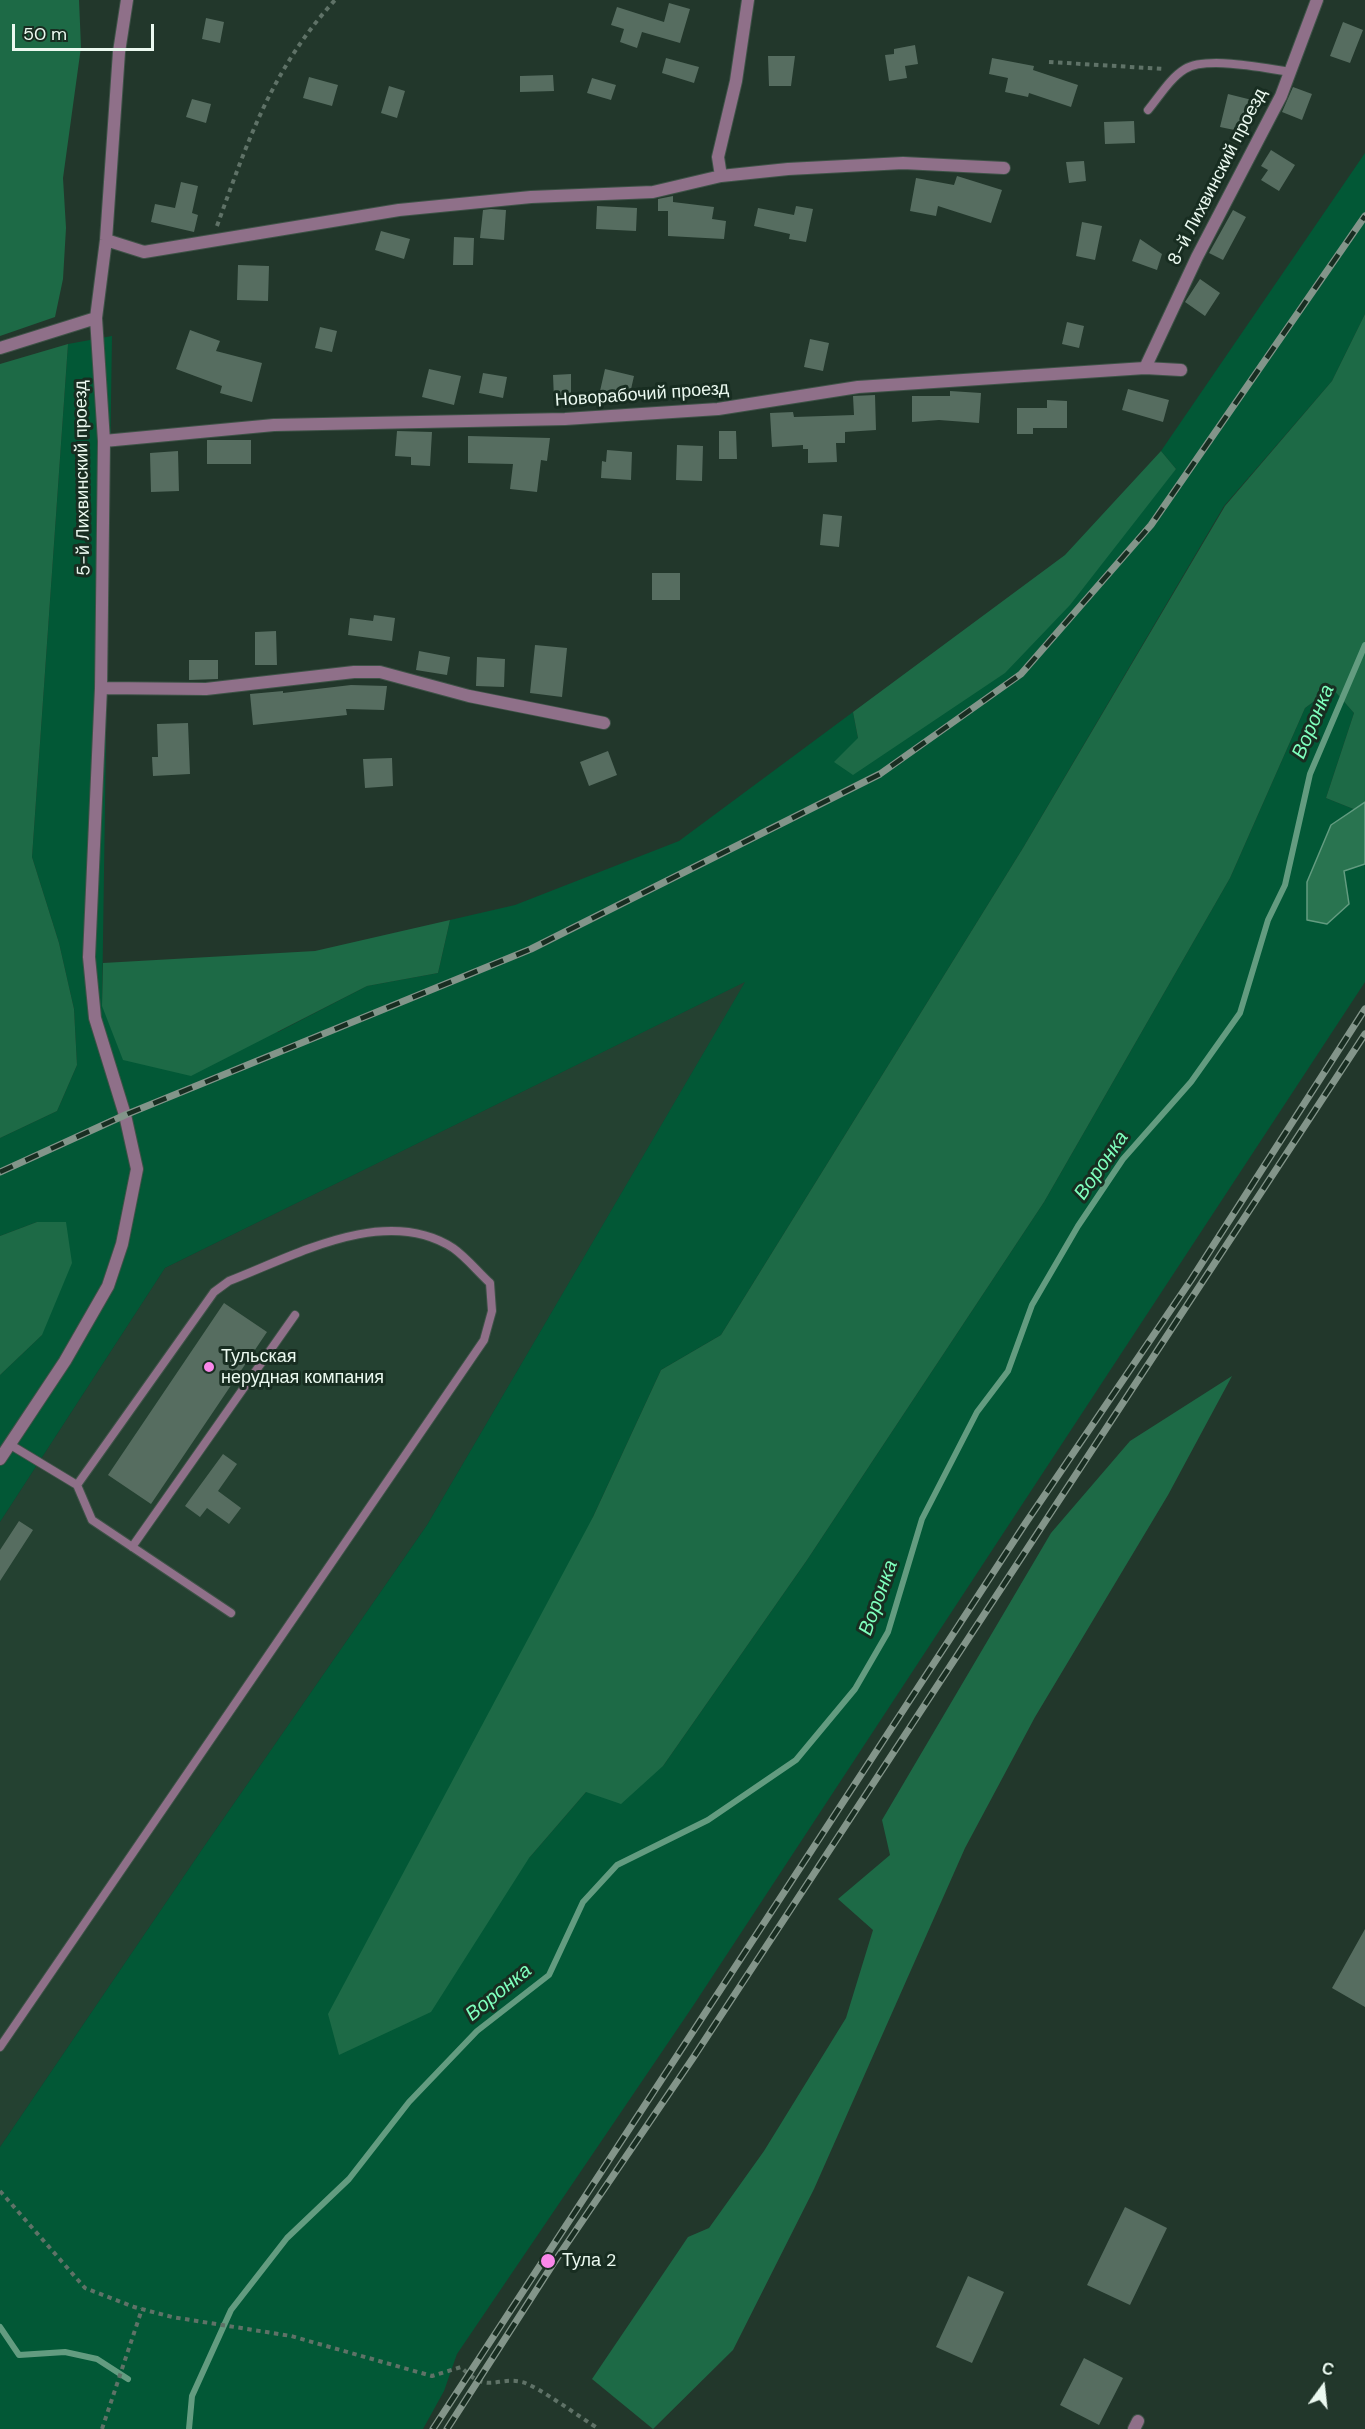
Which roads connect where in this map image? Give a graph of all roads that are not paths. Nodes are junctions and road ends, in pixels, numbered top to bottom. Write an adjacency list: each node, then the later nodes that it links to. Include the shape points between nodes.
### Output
1 (127, 0): 8 (street, 5-й Лихвинский проезд, via 119,52)
2 (748, 0): 7 (street, via 736,81 718,157)
3 (1317, 0): 4 (street, 8-й Лихвинский проезд)
4 (1290, 72): 5 (lane, via 1201,64 1184,70); 11 (street, 8-й Лихвинский проезд)
5 (1148, 110)
6 (1005, 168): 7 (street, via 903,163)
7 (721, 176): 8 (street, via 652,192 531,197 416,208 144,252)
8 (106, 240): 9 (street, 5-й Лихвинский проезд)
9 (96, 318): 10 (street); 13 (street, 5-й Лихвинский проезд)
10 (0, 348)
11 (1144, 368): 12 (street, Новорабочий проезд); 13 (street, Новорабочий проезд, via 858,387 706,410 565,419 274,425)
12 (1181, 370)
13 (104, 441): 14 (street, 5-й Лихвинский проезд)
14 (101, 688): 15 (street, via 206,689 380,672 469,696); 17 (street, 5-й Лихвинский проезд, via 89,957 95,1018 136,1159 135,1184 108,1286 65,1361)
15 (604, 723)
16 (295, 1315): 20 (lane)
17 (9, 1444): 18 (street, 5-й Лихвинский проезд); 19 (lane)
18 (0, 1459)
19 (77, 1485): 20 (lane, via 92,1520); 22 (lane, via 201,1307 229,1281 346,1236 384,1229 450,1247 490,1283 492,1311 484,1340)
20 (132, 1547): 21 (lane)
21 (231, 1613)
22 (0, 2047)

